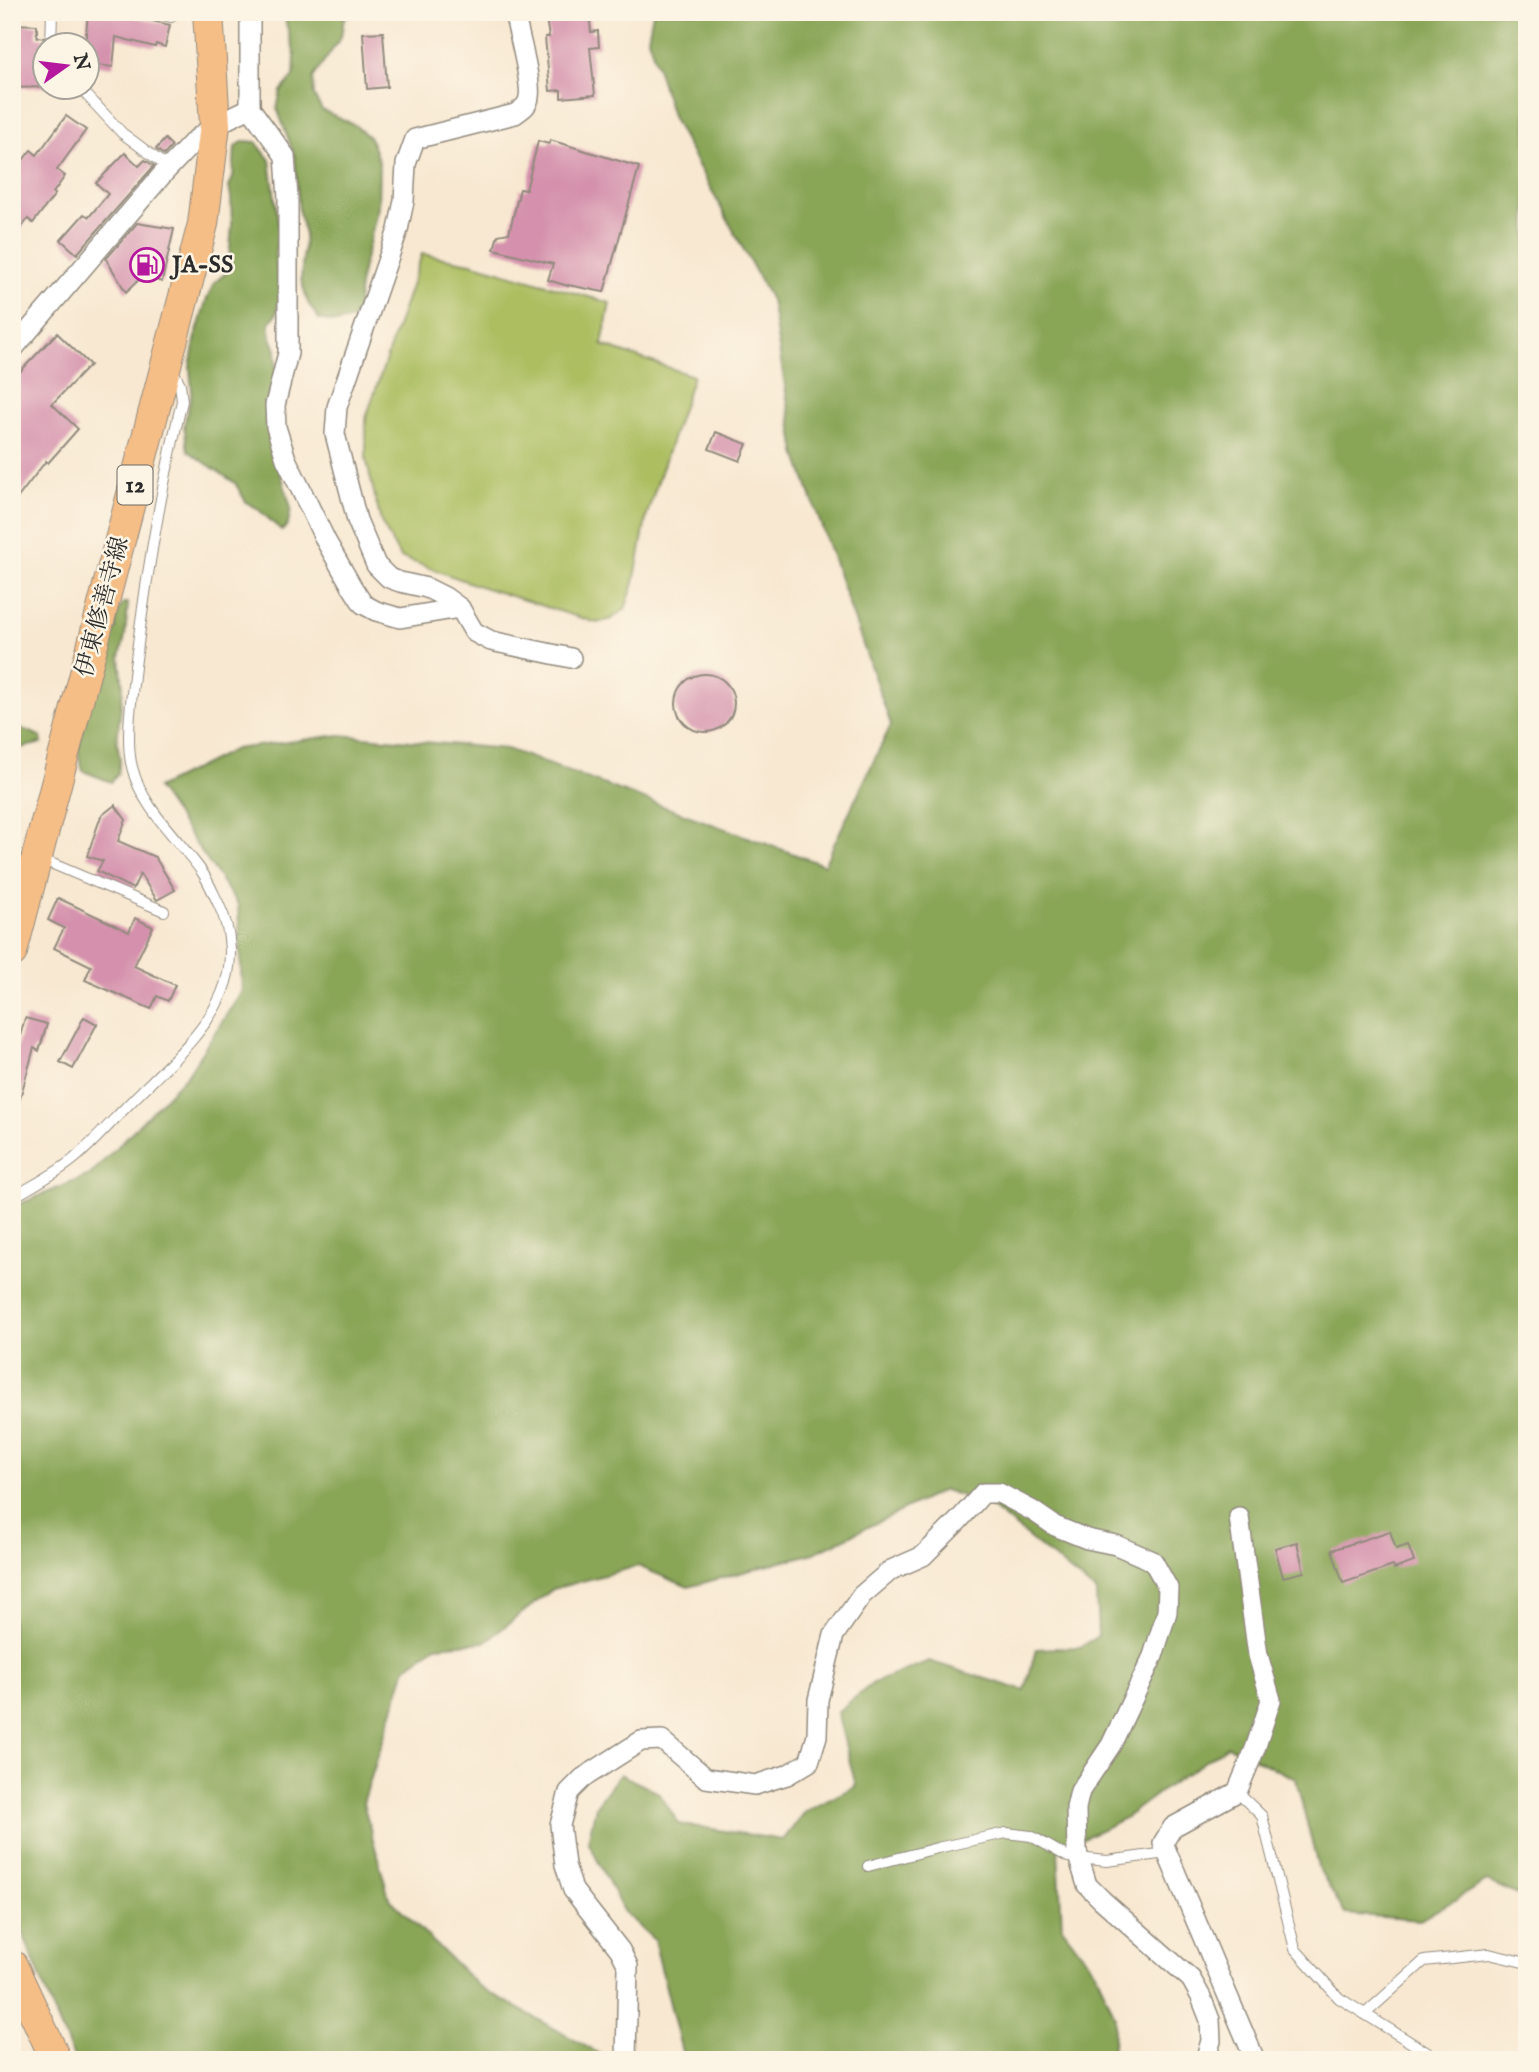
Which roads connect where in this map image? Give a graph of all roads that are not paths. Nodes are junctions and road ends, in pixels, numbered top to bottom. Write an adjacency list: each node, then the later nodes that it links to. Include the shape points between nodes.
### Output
1 (52, 12): 7 (lane)
2 (150, 12): 6 (lane)
3 (208, 12): 10 (main road, 伊東修善寺線 / 12)
4 (250, 12): 9 (street)
5 (514, 12): 14 (street, via 527,72 530,96 526,106 515,114 415,139 406,164 398,230 337,407 335,434 357,520 376,565 389,578 427,588)
6 (171, 17)
7 (51, 32)
8 (93, 102): 11 (lane, via 122,133)
9 (250, 108): 10 (street); 14 (street, via 285,156 288,353 275,405 286,459 363,604 400,618)
10 (215, 125): 11 (street); 13 (main road, 伊東修善寺線 / 12, via 203,224)
11 (169, 168): 12 (street)
12 (12, 350)
13 (167, 362): 16 (main road, 伊東修善寺線 / 12); 19 (lane, via 180,384 182,401 142,611 132,696 131,766 146,797 202,873 221,908 230,966 208,1017 174,1061 74,1159)
14 (460, 608): 15 (street, via 474,632 491,640)
15 (571, 659)
16 (37, 858): 17 (lane); 18 (main road, 伊東修善寺線 / 12)
17 (164, 911)
18 (12, 952)
19 (12, 1198)
20 (1240, 1517): 21 (street, via 1258,1655 1271,1700)
21 (1237, 1792): 22 (street, via 1173,1827 1163,1843); 27 (lane, via 1262,1816 1295,1949 1339,1998)
22 (1167, 1853): 23 (lane, via 1107,1861); 31 (street)
23 (1078, 1858): 24 (lane, via 1031,1836 1006,1833); 29 (street, via 1080,1791 1111,1745 1153,1656 1167,1612 1168,1588 1153,1561 1055,1526 999,1493 983,1493 923,1556 891,1570 862,1595 834,1635 809,1762 755,1785 706,1777 662,1740 641,1741 569,1792 560,1825 573,1890 628,1966); 30 (street, via 1087,1885 1191,1979 1210,2020)
24 (868, 1866)
25 (1527, 1963): 27 (lane, via 1489,1954 1424,1961)
26 (12, 1965): 28 (main road)
27 (1365, 2014): 32 (lane)
28 (56, 2060)
29 (626, 2060)
30 (1205, 2060)
31 (1255, 2060)
32 (1439, 2060)

